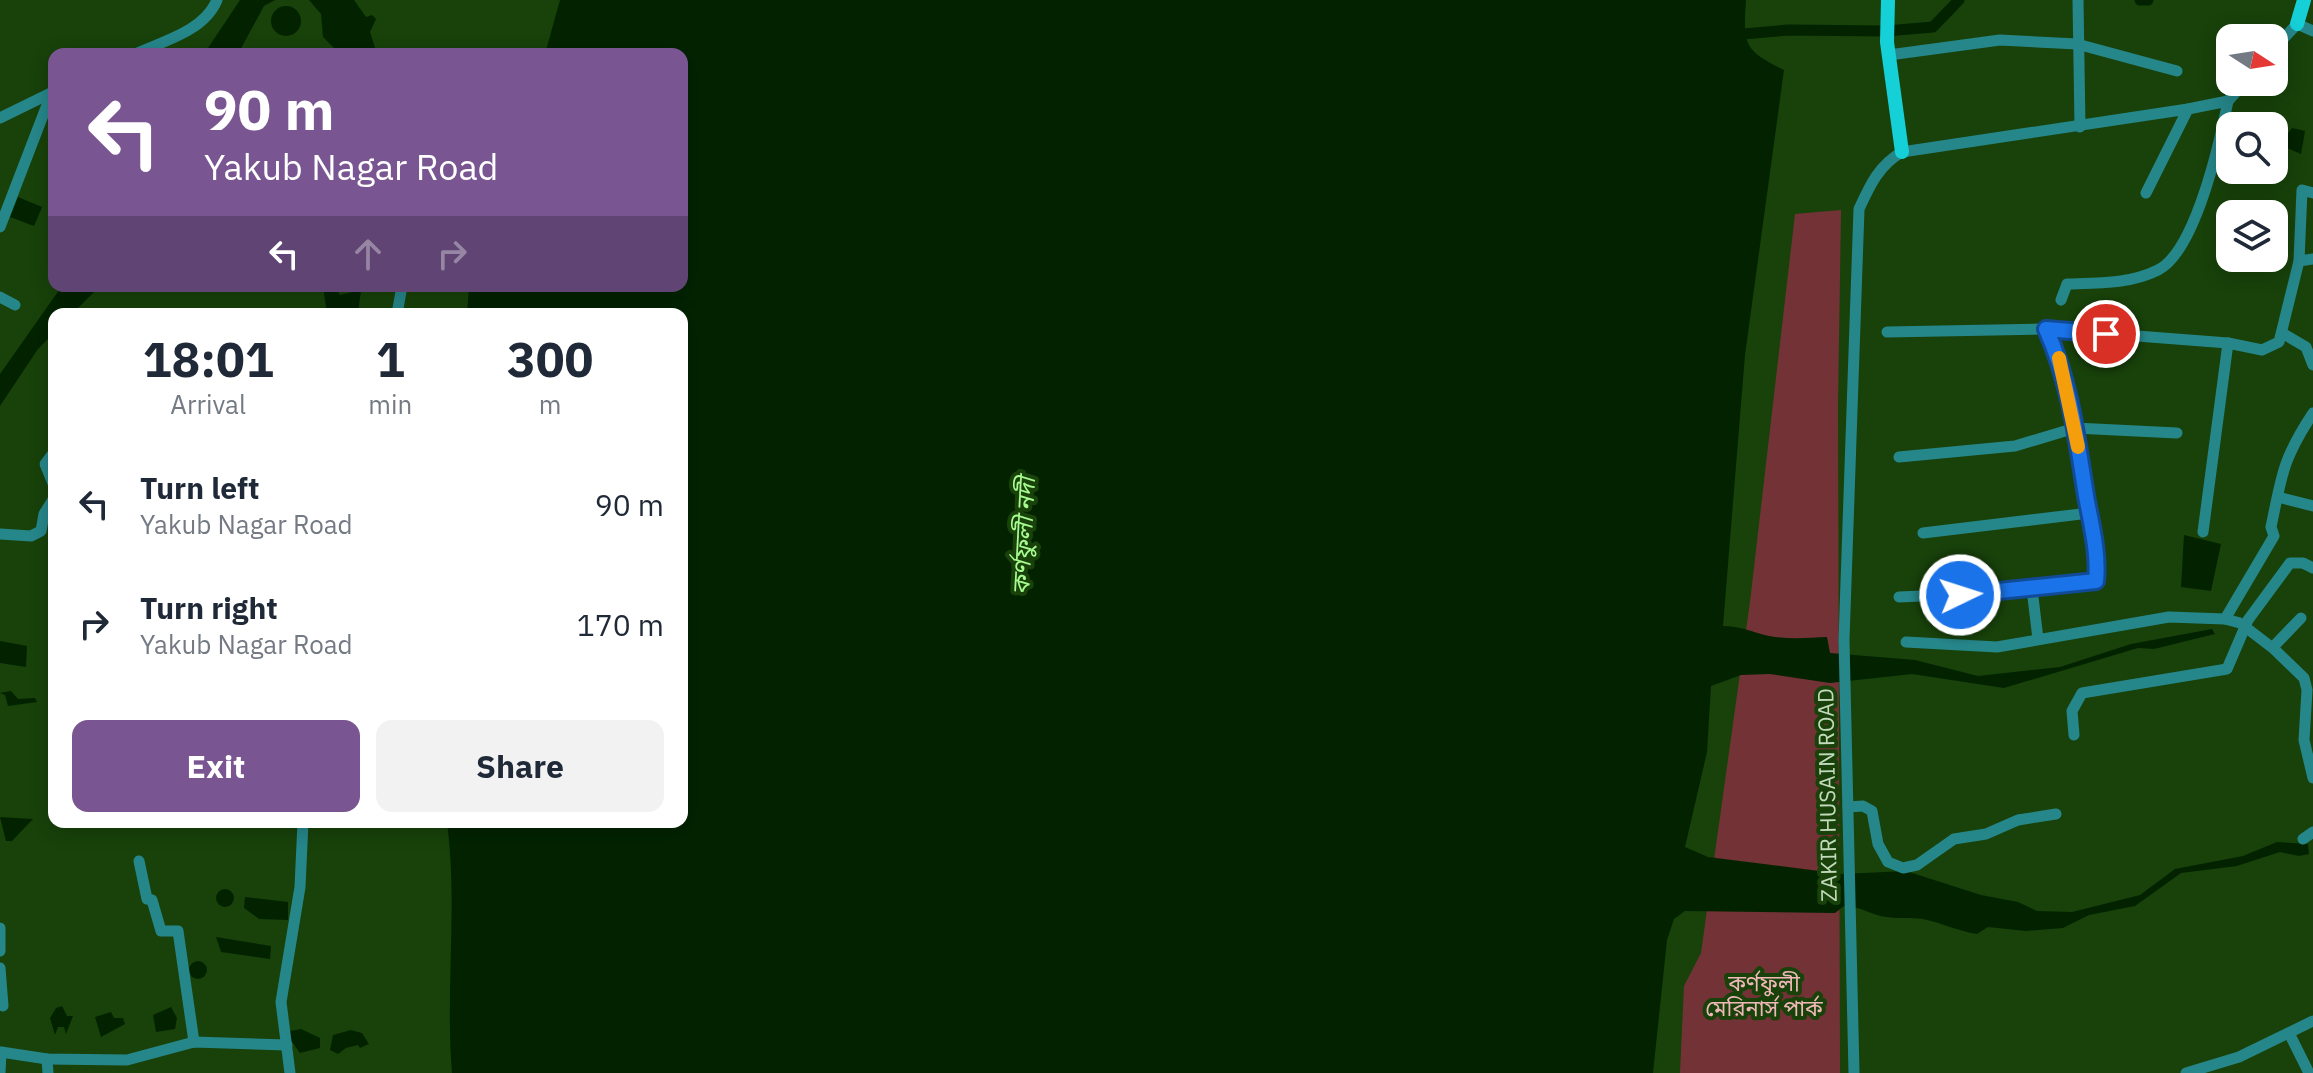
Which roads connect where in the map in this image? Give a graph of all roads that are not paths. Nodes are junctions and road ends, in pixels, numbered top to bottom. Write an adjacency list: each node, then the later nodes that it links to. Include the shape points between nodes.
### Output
1 (217, 0): 9 (street, via 211,15)
2 (1888, 0): 10 (main road)
3 (2078, 0): 8 (street)
4 (2304, 0): 5 (main road)
5 (2297, 24): 6 (street); 7 (street)
6 (2313, 31)
7 (2288, 34)
8 (2077, 44): 10 (street, via 2000,40); 11 (street); 18 (street)
9 (148, 48)
10 (1888, 49): 19 (main road)
11 (2177, 71)
12 (48, 94): 17 (street)
13 (2232, 96): 14 (street)
14 (2228, 101): 16 (street); 26 (street, via 2216,160 2188,234 2161,269 2119,283 2065,284)
15 (48, 105): 22 (street)
16 (2188, 109): 18 (street); 21 (street)
17 (0, 118)
18 (2080, 127): 19 (street)
19 (1902, 152): 55 (street, ZAKIR HUSAIN ROAD, via 1871,181 1859,209 1844,640)
20 (2308, 191): 24 (street)
21 (2146, 193)
22 (0, 227)
23 (2313, 259): 24 (street)
24 (2299, 261): 30 (street)
25 (0, 297): 27 (street)
26 (2061, 300)
27 (15, 305)
28 (2046, 329): 29 (street); 31 (street); 34 (street, via 2061,363)
29 (1887, 332)
30 (2282, 333): 31 (street, via 2279,342 2262,350); 32 (street, via 2306,347)
31 (2228, 343): 41 (street)
32 (2313, 365)
33 (2313, 413): 37 (street, via 2286,459)
34 (2075, 428): 35 (street); 36 (street, via 2015,446); 40 (street)
35 (2177, 433)
36 (1899, 457)
37 (2278, 497): 38 (street); 48 (street, via 2274,536)
38 (2313, 506)
39 (48, 508): 43 (street, via 41,531 31,536)
40 (2089, 513): 42 (street); 45 (street, via 2096,581)
41 (2203, 532)
42 (1923, 533)
43 (0, 534)
44 (2313, 568): 49 (street, via 2290,563)
45 (2032, 589): 46 (street); 50 (street)
46 (1899, 597)
47 (2301, 618): 52 (street)
48 (2225, 619): 49 (street); 50 (street, via 2169,617)
49 (2246, 625): 52 (street); 53 (street, via 2227,669 2082,693 2072,711)
50 (2038, 639): 51 (street, via 1997,647)
51 (1906, 642)
52 (2273, 647): 54 (street, via 2304,678 2304,740)
53 (2074, 735)
54 (2313, 778)
55 (1848, 807): 56 (street, via 1868,807 1888,862 1903,868 1917,865 1954,839); 71 (street, ZAKIR HUSAIN ROAD)
56 (2056, 814)
57 (303, 828): 66 (street, via 300,887 281,1002)
58 (139, 861): 65 (street, via 161,931 178,931)
59 (0, 928): 60 (street)
60 (0, 951)
61 (0, 968): 62 (street)
62 (3, 1006)
63 (2313, 1021): 64 (street)
64 (2289, 1033): 72 (street, via 2239,1057); 73 (street)
65 (194, 1042): 66 (street); 67 (street, via 127,1060)
66 (287, 1045): 70 (street)
67 (47, 1059): 68 (street, via 1,1052); 69 (street)
68 (0, 1073)
69 (48, 1073)
70 (290, 1073)
71 (1854, 1073)
72 (2186, 1073)
73 (2309, 1073)

